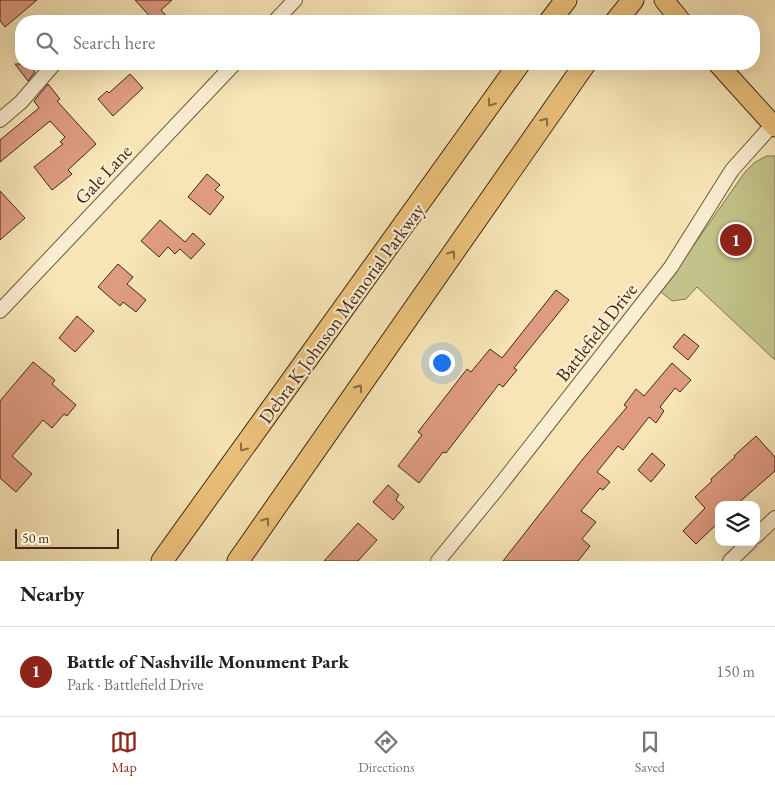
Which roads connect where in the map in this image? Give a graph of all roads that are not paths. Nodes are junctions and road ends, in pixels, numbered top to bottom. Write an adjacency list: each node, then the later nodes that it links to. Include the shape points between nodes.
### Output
1 (295, 0): 5 (street)
2 (566, 0): 6 (highway)
3 (633, 0): 7 (highway)
4 (664, 0): 8 (main road)
5 (281, 15)
6 (555, 15)
7 (621, 15)
8 (676, 15)
9 (49, 70): 14 (street)
10 (228, 70): 16 (street, Gale Lane)
11 (515, 70): 20 (highway, Debra K Johnson Memorial Parkway, one-way to 20)
12 (581, 70): 21 (highway, one-way to 12)
13 (724, 70): 15 (main road)
14 (0, 120)
15 (774, 124): 22 (street, Battlefield Drive, via 732,170 671,267)
16 (0, 311)
17 (775, 518): 18 (street)
18 (760, 532)
19 (746, 546): 23 (street)
20 (162, 561)
21 (238, 561)
22 (438, 561)
23 (730, 561)

